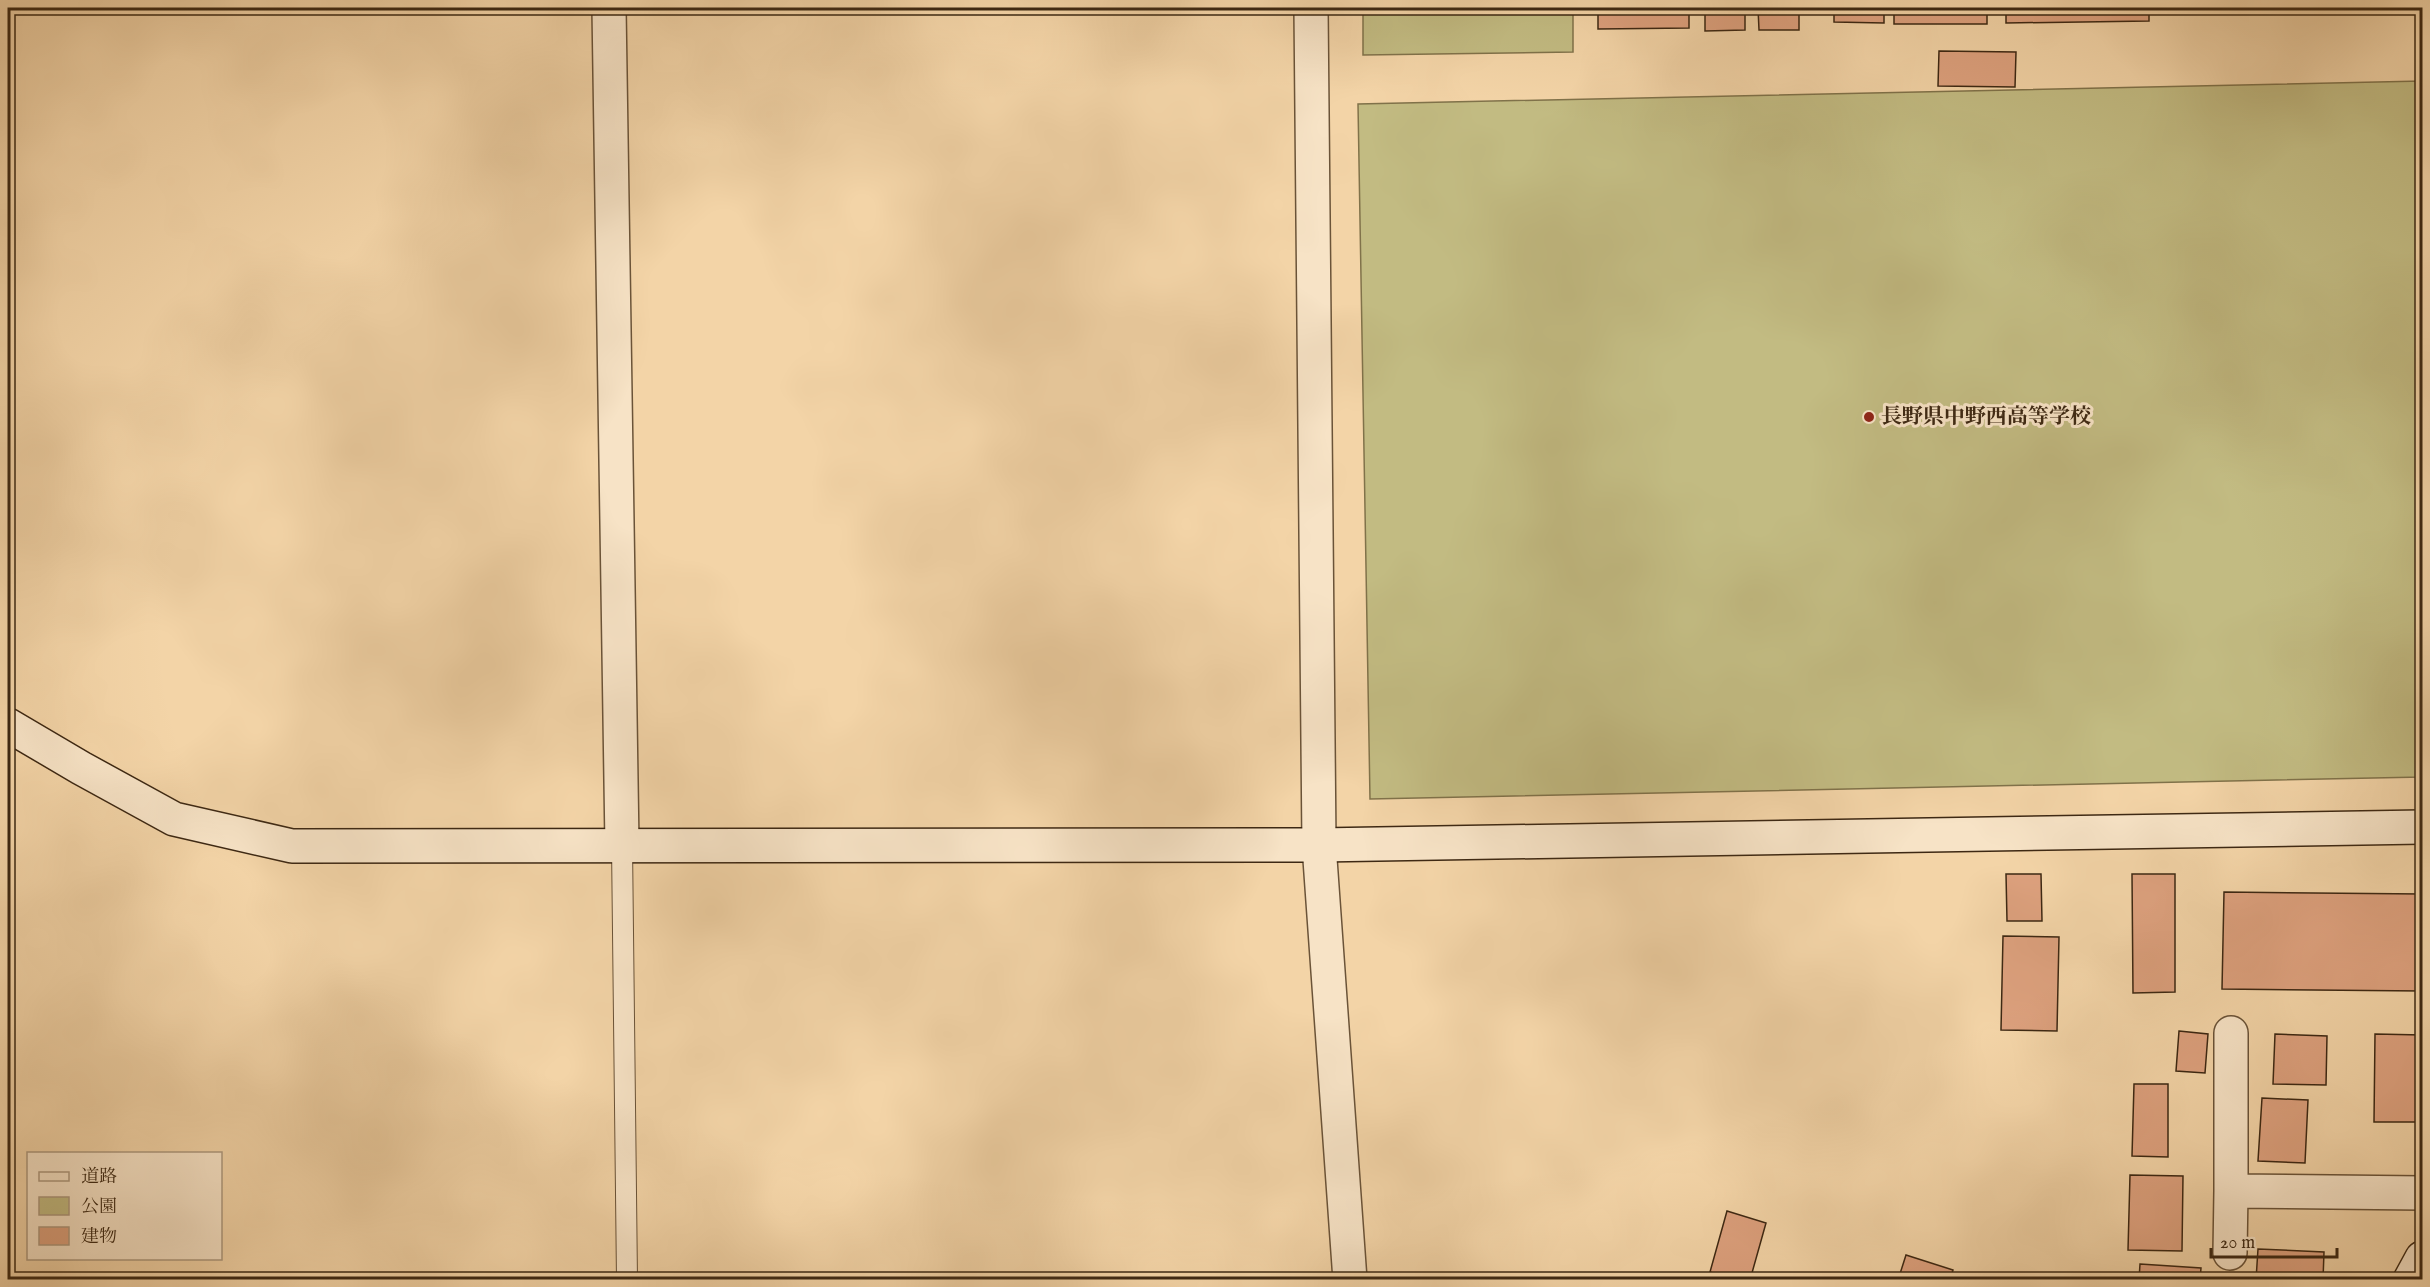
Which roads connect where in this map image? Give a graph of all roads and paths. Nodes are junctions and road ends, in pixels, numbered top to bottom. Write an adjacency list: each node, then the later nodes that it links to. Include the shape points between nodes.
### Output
1 (609, 8): 5 (street)
2 (1311, 8): 6 (street)
3 (8, 724): 5 (street, via 174,819 292,846)
4 (2422, 827): 6 (street)
5 (622, 845): 6 (street); 12 (lane)
6 (1318, 845): 13 (street)
7 (2231, 1033): 8 (street)
8 (2231, 1191): 9 (street); 10 (street)
9 (2422, 1193)
10 (2230, 1253)
11 (2422, 1258): 14 (street)
12 (627, 1280)
13 (1350, 1280)
14 (2410, 1280)

